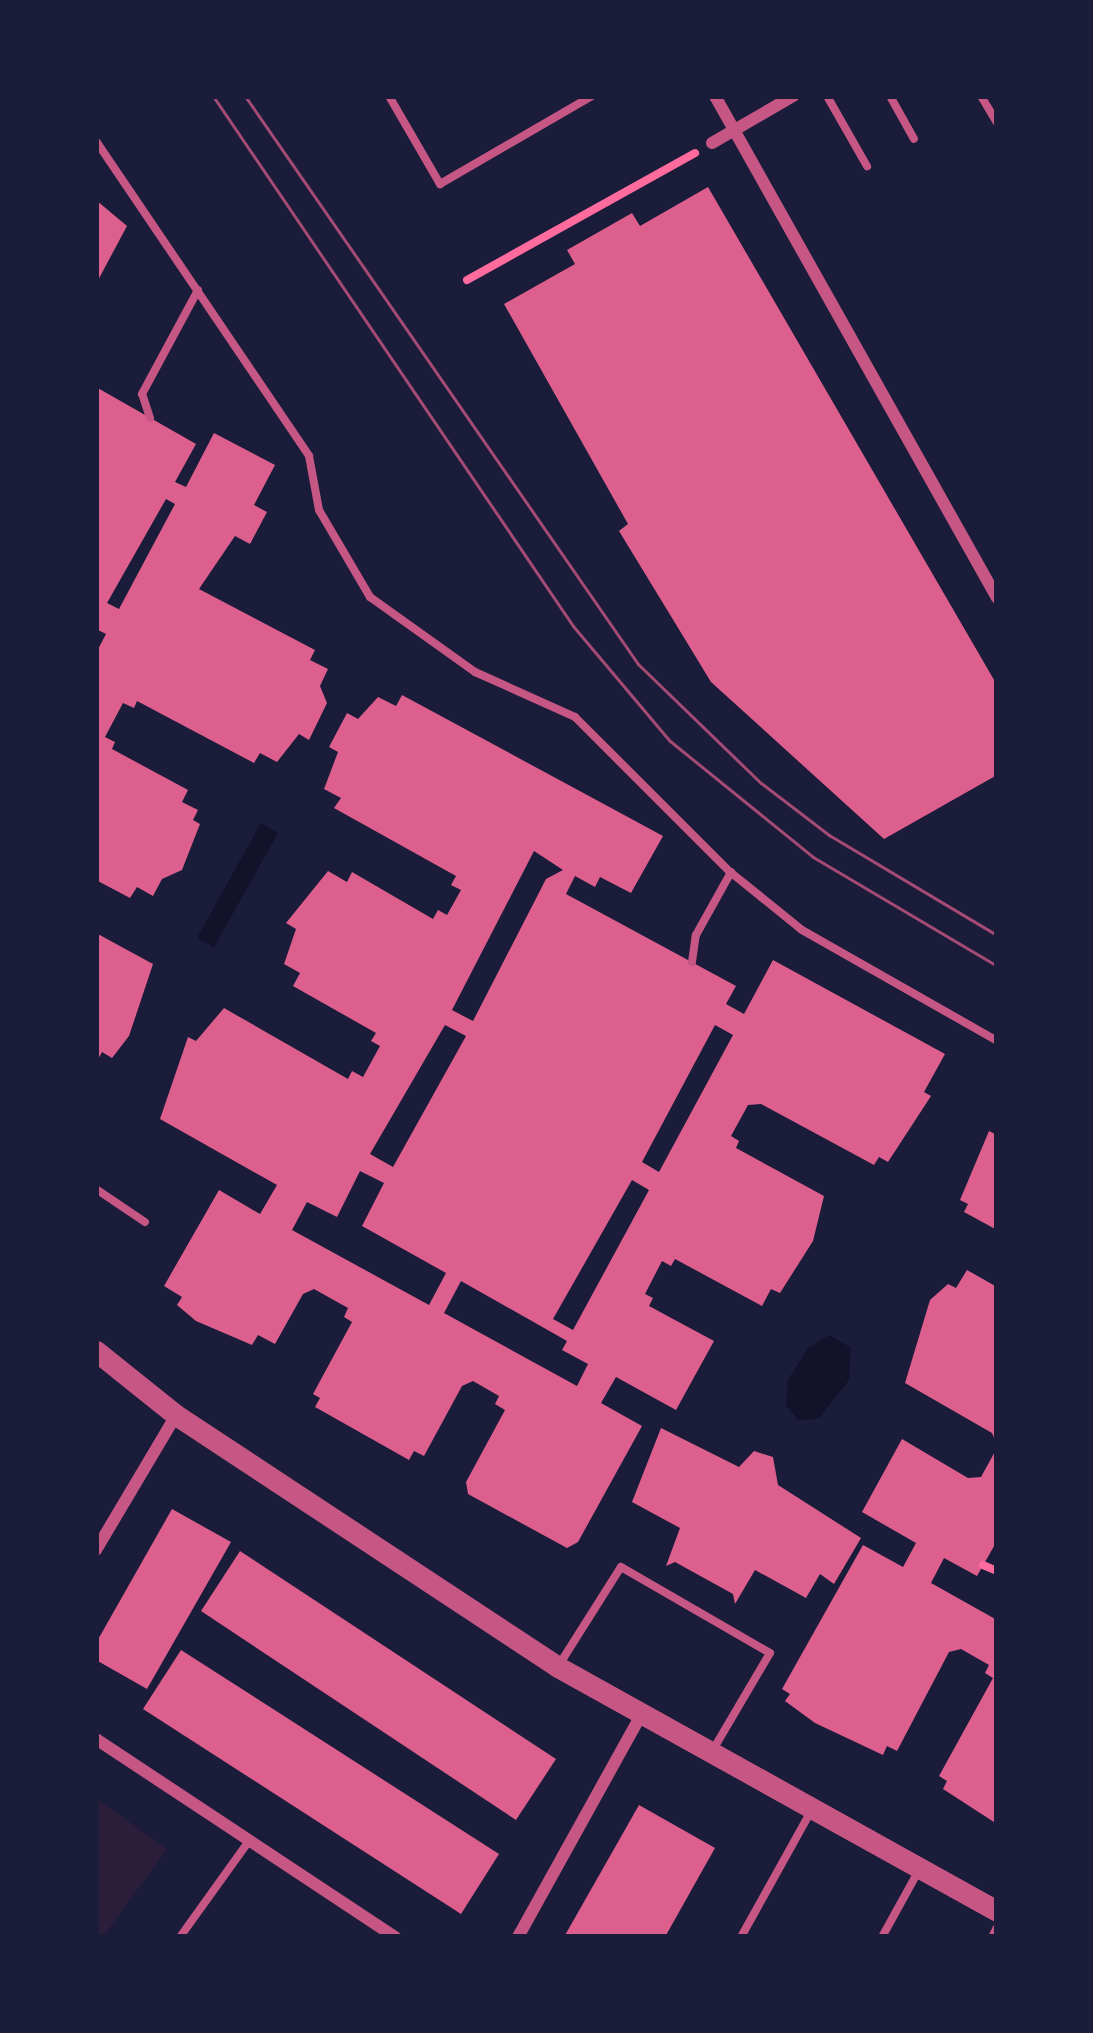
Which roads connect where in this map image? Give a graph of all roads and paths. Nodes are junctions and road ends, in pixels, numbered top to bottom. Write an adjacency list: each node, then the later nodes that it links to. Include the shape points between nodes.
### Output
1 (389, 96): 2 (lane, via 440,184)
2 (592, 96)
3 (715, 96): 9 (street)
4 (793, 96): 9 (street)
5 (827, 96): 14 (lane)
6 (890, 96): 10 (lane)
7 (981, 96): 8 (lane)
8 (997, 123)
9 (734, 130): 12 (street); 18 (street)
10 (914, 139)
11 (96, 141): 16 (lane)
12 (712, 143)
13 (671, 166): 15 (path)
14 (867, 166)
15 (467, 280)
16 (198, 290): 17 (lane, via 142,394); 19 (lane, via 309,456 319,510 370,597 475,673 575,717)
17 (151, 418)
18 (997, 598)
19 (731, 872): 20 (lane, via 696,935); 21 (lane, via 802,930)
20 (692, 962)
21 (997, 1041)
22 (96, 1189): 23 (lane)
23 (145, 1222)
24 (96, 1351): 25 (street)
25 (176, 1415): 26 (street); 29 (street)
26 (96, 1550)
27 (983, 1565): 28 (path)
28 (997, 1571)
29 (558, 1667): 30 (street); 32 (lane, via 621,1567 770,1653)
30 (640, 1717): 32 (street); 40 (street)
31 (96, 1739): 34 (street)
32 (710, 1755): 33 (street)
33 (811, 1812): 35 (street); 41 (lane)
34 (250, 1839): 38 (lane); 39 (street)
35 (920, 1870): 36 (street); 42 (lane)
36 (997, 1911)
37 (997, 1927): 43 (lane)
38 (180, 1937)
39 (395, 1937)
40 (518, 1937)
41 (741, 1937)
42 (882, 1937)
43 (992, 1937)

